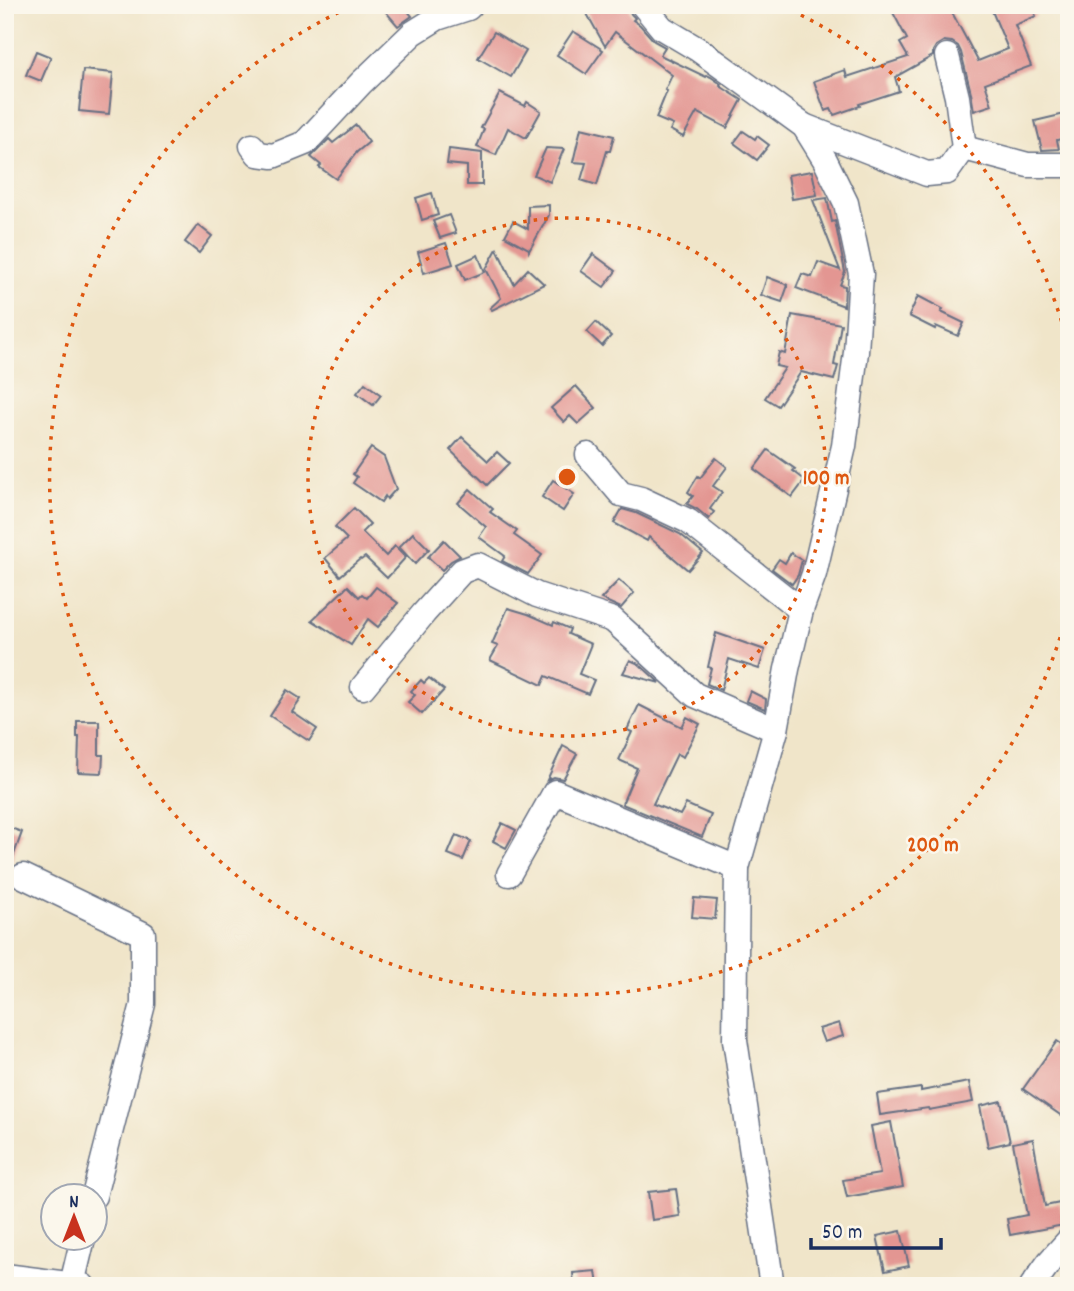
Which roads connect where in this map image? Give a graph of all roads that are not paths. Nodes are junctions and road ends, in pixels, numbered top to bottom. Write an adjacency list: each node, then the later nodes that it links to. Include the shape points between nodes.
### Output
1 (471, 5): 5 (street, via 412,33 305,143 273,156 258,154)
2 (643, 5): 4 (street, via 662,28)
3 (947, 56): 6 (street)
4 (804, 126): 6 (street, via 927,174 947,172); 9 (street, via 846,203 861,274 844,446 814,575)
5 (252, 146)
6 (964, 148): 7 (street, via 1028,164)
7 (1069, 164)
8 (588, 455): 9 (street, via 621,494 688,521)
9 (801, 610): 11 (street)
10 (363, 687): 11 (street, via 462,571 478,565 537,594 613,620 695,695)
11 (776, 730): 12 (street)
12 (737, 868): 13 (street, via 555,792); 20 (street, via 735,1040)
13 (509, 874)
14 (23, 876): 15 (street, via 144,934 144,1004)
15 (98, 1182)
16 (1069, 1240): 21 (street)
17 (81, 1252): 19 (street)
18 (5, 1276): 19 (street)
19 (77, 1285)
20 (772, 1286)
21 (1032, 1286)

